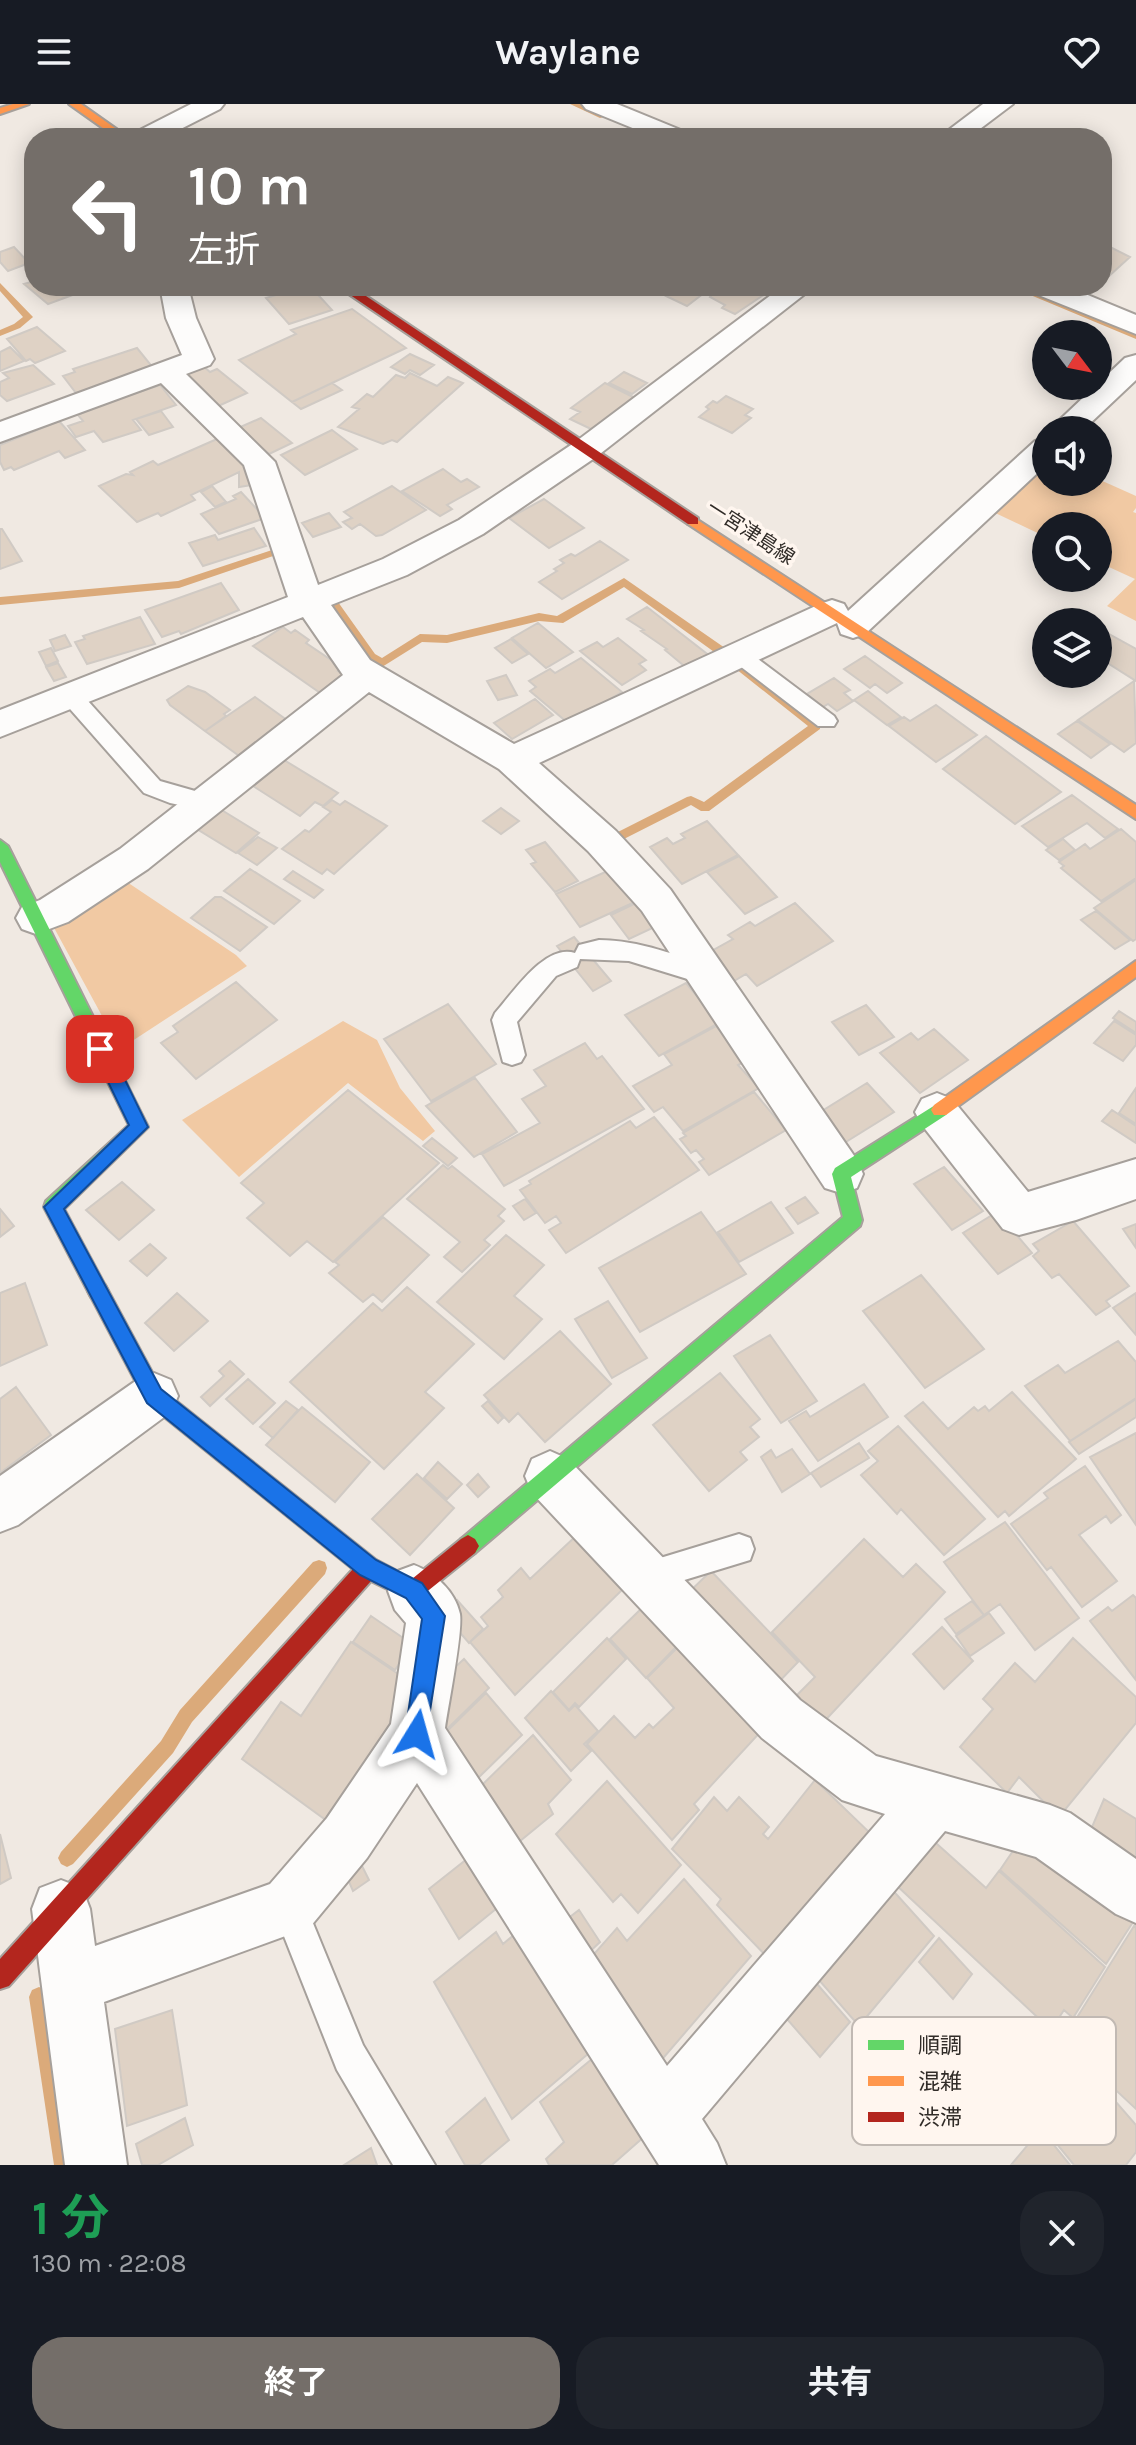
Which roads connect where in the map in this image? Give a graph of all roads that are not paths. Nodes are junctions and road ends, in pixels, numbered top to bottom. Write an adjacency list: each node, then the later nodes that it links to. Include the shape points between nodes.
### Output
1 (24, 104): 6 (street)
2 (74, 104): 7 (street)
3 (211, 104): 8 (street)
4 (595, 104): 9 (street)
5 (1000, 104): 10 (street)
6 (0, 111)
7 (109, 128)
8 (163, 128)
9 (654, 128)
10 (965, 128)
11 (176, 296): 17 (street, via 199,359)
12 (358, 296): 20 (street, 一宮津島線)
13 (788, 296): 20 (street)
14 (1065, 296): 15 (street)
15 (1136, 325)
16 (1136, 364): 18 (street)
17 (166, 371): 19 (street); 22 (street, via 259,462)
18 (1080, 416)
19 (0, 433)
20 (585, 450): 22 (street, via 471,527 395,567); 23 (street, 一宮津島線)
21 (1032, 460): 23 (street)
22 (309, 601): 25 (street); 26 (street)
23 (843, 619): 24 (street); 31 (street, 一宮津島線)
24 (739, 655): 27 (lane); 29 (street)
25 (366, 676): 29 (street); 30 (street)
26 (71, 696): 28 (street); 30 (lane, via 152,787)
27 (826, 721)
28 (0, 724)
29 (512, 760): 35 (street, via 602,841 656,900)
30 (208, 803): 33 (street, via 134,859)
31 (1136, 813)
32 (0, 846): 33 (street)
33 (36, 918): 40 (street, via 139,1127 53,1207)
34 (1136, 968): 37 (street)
35 (707, 975): 36 (lane, via 628,952 594,949 547,969 504,1020); 38 (street)
36 (512, 1055)
37 (937, 1112): 38 (street); 39 (street, via 1019,1215)
38 (841, 1174): 41 (street, via 853,1220)
39 (1136, 1179)
40 (154, 1396): 42 (street); 45 (street)
41 (550, 1476): 44 (street); 45 (street)
42 (0, 1507)
43 (739, 1549): 44 (lane)
44 (645, 1577): 47 (street, via 781,1719 862,1780)
45 (391, 1579): 46 (street, via 434,1616); 50 (street)
46 (417, 1734): 49 (street, via 347,1838); 53 (street)
47 (933, 1802): 48 (street, via 1050,1833); 53 (street)
48 (1136, 1894)
49 (289, 1906): 52 (street); 55 (lane, via 350,2057)
50 (61, 1909): 51 (street); 52 (street)
51 (0, 1977)
52 (71, 1984): 54 (street)
53 (664, 2116): 56 (street)
54 (96, 2165)
55 (416, 2165)
56 (695, 2165)

